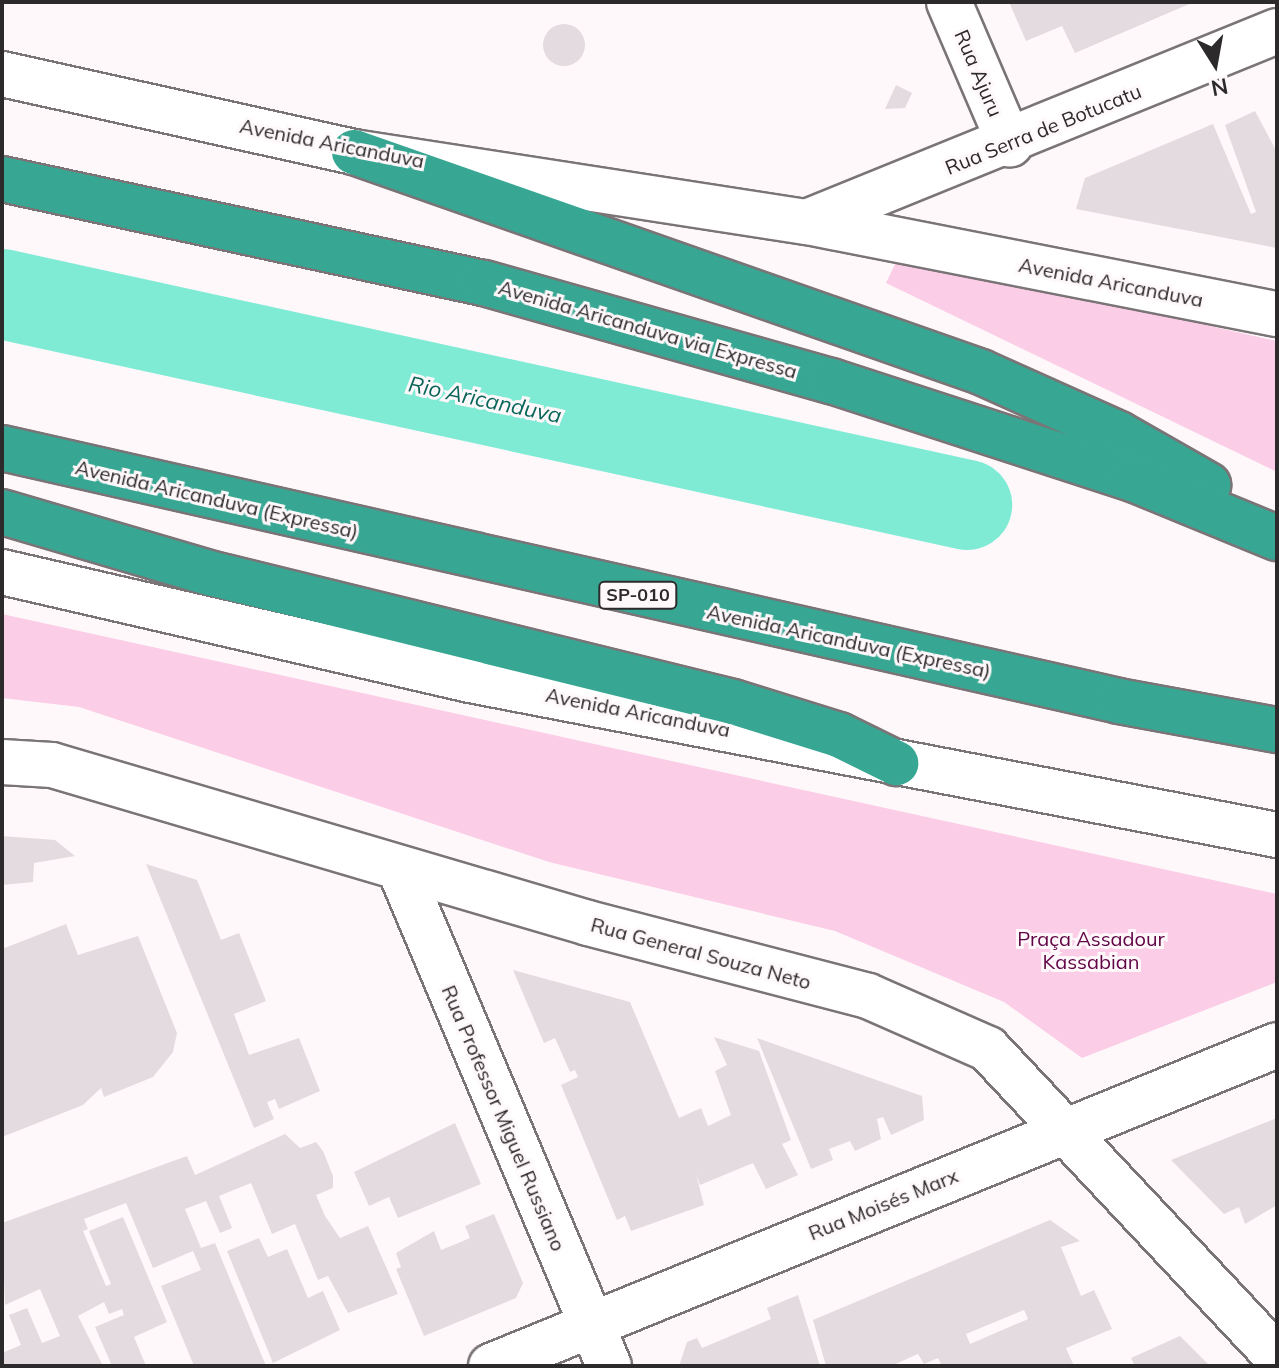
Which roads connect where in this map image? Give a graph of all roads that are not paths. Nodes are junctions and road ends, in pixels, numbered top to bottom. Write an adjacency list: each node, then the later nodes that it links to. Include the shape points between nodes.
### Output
1 (949, 2): 4 (street, Rua Ajuru)
2 (1277, 31): 4 (street, Rua Serra de Botucatu)
3 (2, 74): 5 (street, Avenida Aricanduva)
4 (1010, 144): 7 (street, Rua Serra de Botucatu)
5 (354, 152): 7 (street, Avenida Aricanduva); 11 (highway, via 981,372 1119,434)
6 (2, 179): 12 (highway, Avenida Aricanduva via Expressa, via 514,292 846,386 1133,479)
7 (807, 222): 8 (street, Avenida Aricanduva)
8 (1277, 314)
9 (2, 448): 14 (highway, Avenida Aricanduva (Expressa) / SP-010, via 1119,701)
10 (2, 512): 16 (highway, via 213,574 733,702 839,735)
11 (1277, 530)
12 (1277, 538)
13 (2, 572): 16 (street, Avenida Aricanduva, via 470,680)
14 (1277, 730)
15 (2, 762): 18 (street, Rua General Souza Neto, via 52,765)
16 (896, 763): 17 (street, Avenida Aricanduva)
17 (1277, 835)
18 (400, 870): 20 (street, Rua General Souza Neto, via 868,996 988,1049); 21 (street, Rua Professor Miguel Russiano)
19 (1277, 1045): 20 (street, Rua Moisés Marx)
20 (1069, 1129): 21 (street, Rua Moisés Marx); 22 (street, Rua General Souza Neto)
21 (590, 1322): 23 (street, Rua Moisés Marx); 24 (street, Rua Professor Miguel Russiano)
22 (1277, 1357)
23 (491, 1366)
24 (609, 1366)

